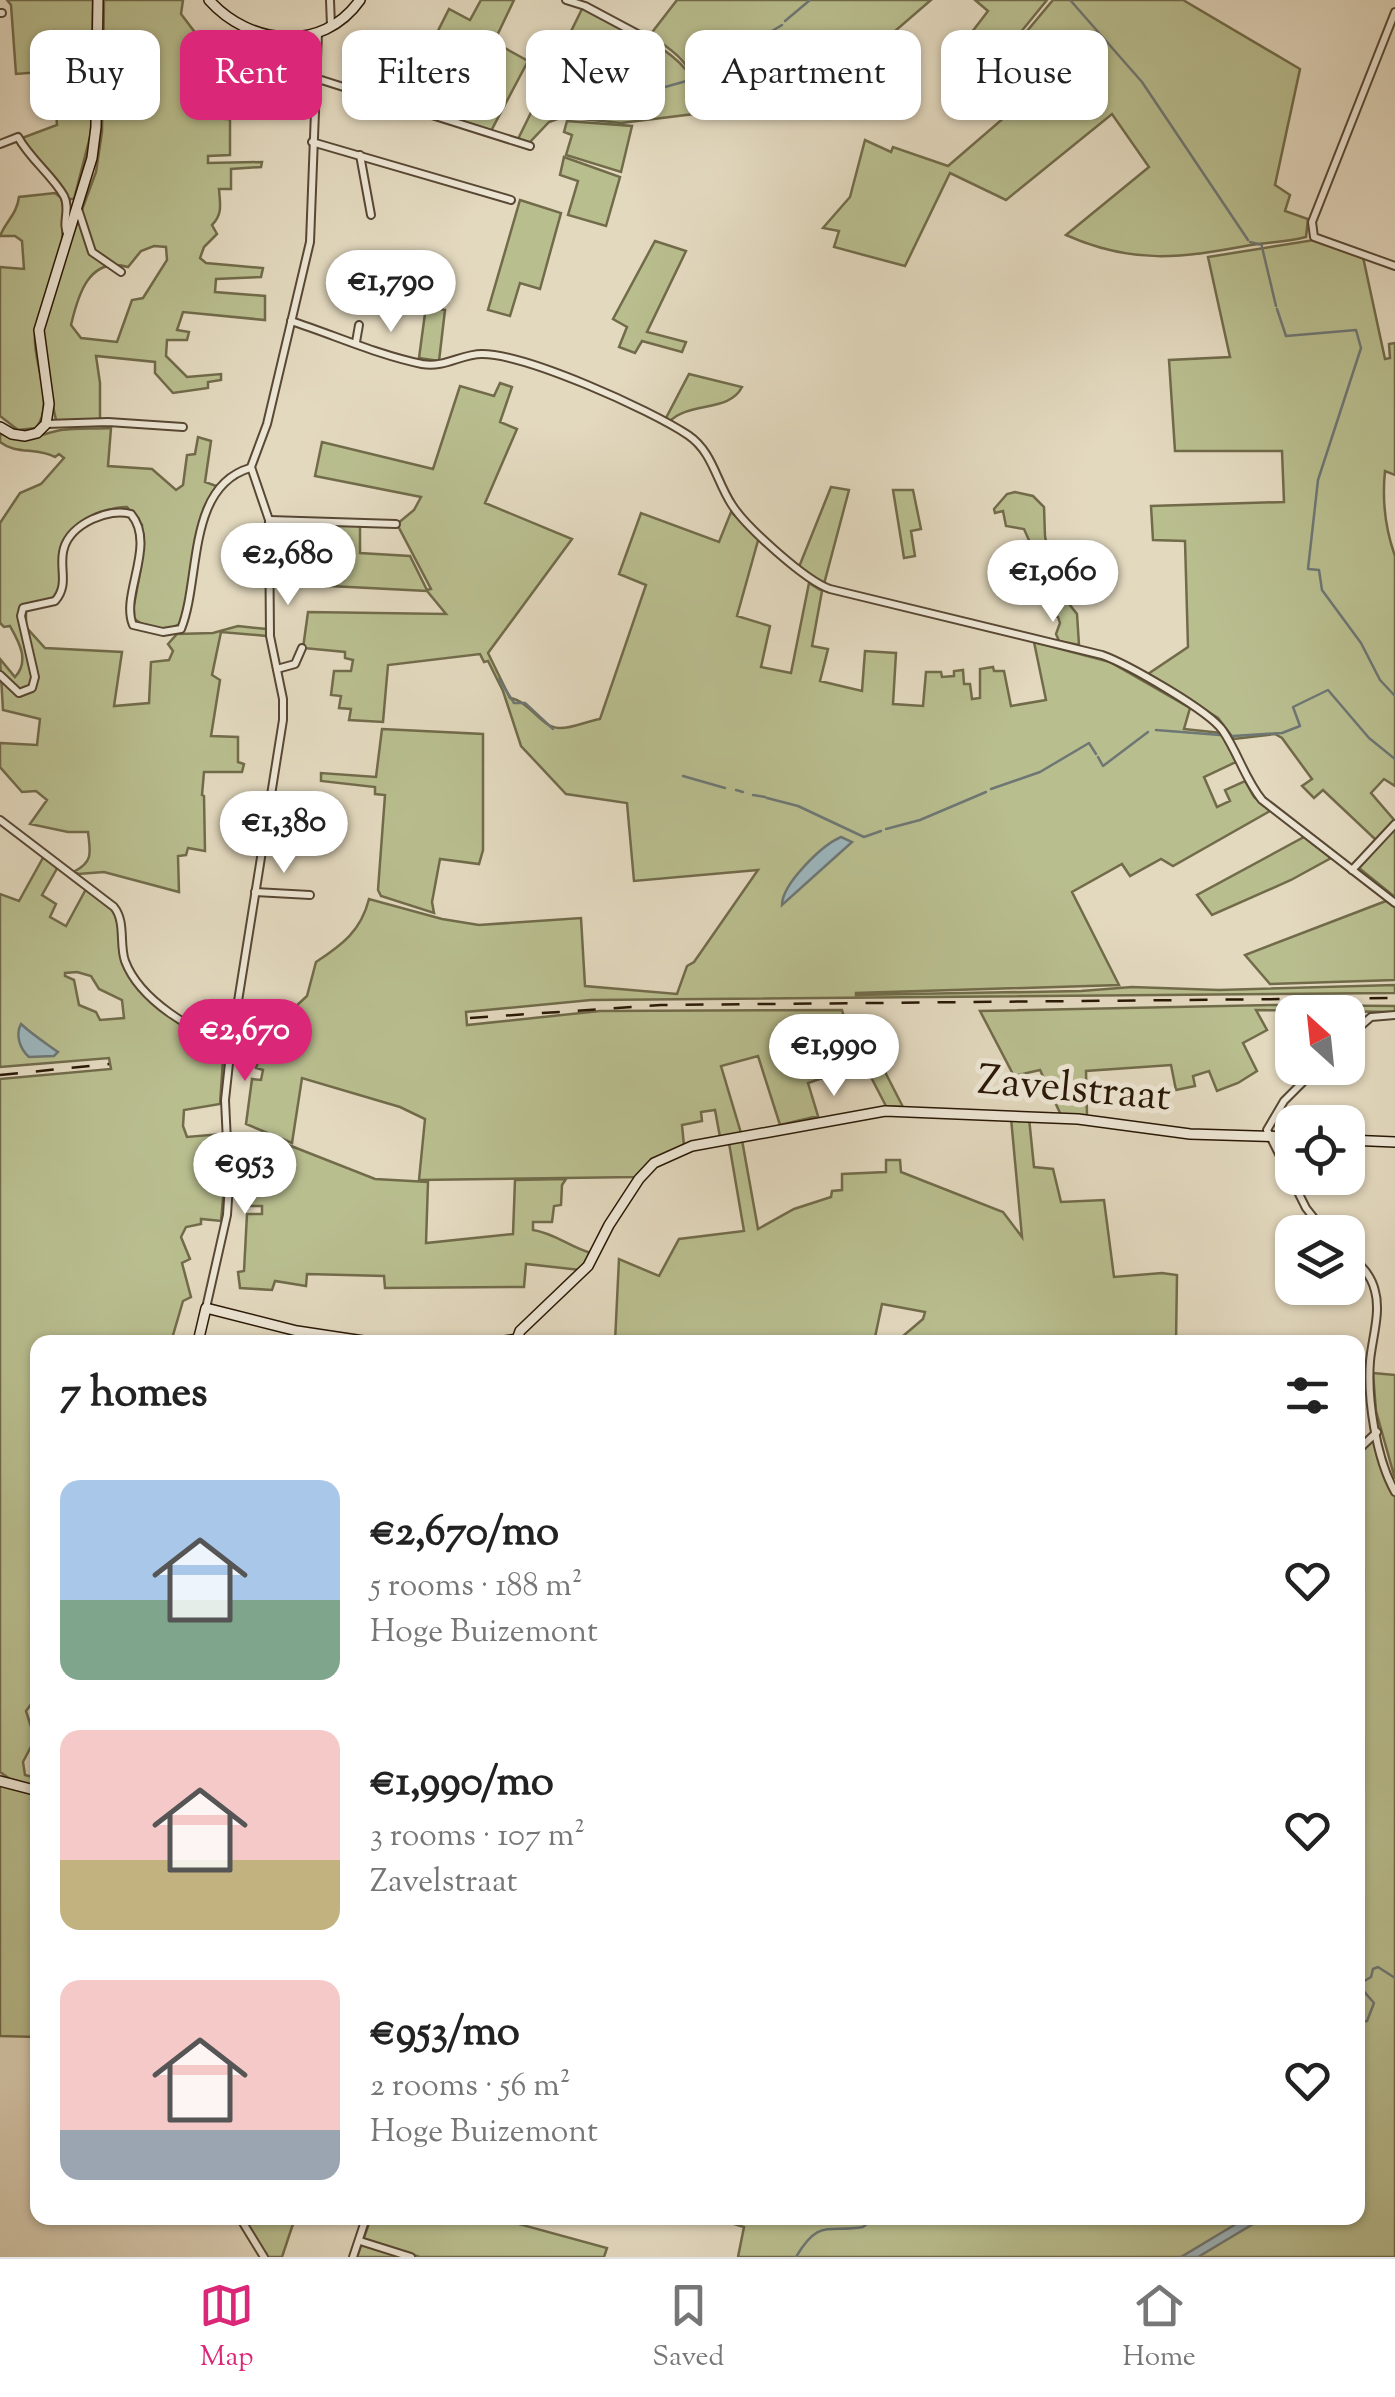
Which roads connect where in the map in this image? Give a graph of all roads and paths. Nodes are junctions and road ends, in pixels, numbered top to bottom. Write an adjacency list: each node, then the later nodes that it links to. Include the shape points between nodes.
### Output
1 (98, 0): 18 (street, via 96,127)
2 (209, 0): 8 (street)
3 (330, 0): 7 (street)
4 (360, 0): 7 (street)
5 (566, 0): 9 (street)
6 (1395, 12): 21 (street, via 1312,222 1314,237)
7 (331, 27): 10 (street)
8 (253, 30)
9 (630, 30)
10 (322, 31)
11 (322, 80): 15 (street)
12 (313, 120): 13 (street)
13 (312, 142): 16 (street); 23 (street, via 310,242)
14 (0, 144): 20 (street, via 17,138 66,200)
15 (530, 146)
16 (360, 155): 17 (street); 19 (street)
17 (510, 200)
18 (78, 208): 20 (street); 22 (street, via 92,252)
19 (370, 215)
20 (68, 237): 26 (street, via 38,330)
21 (1395, 266)
22 (122, 272)
23 (291, 321): 25 (street); 29 (street)
24 (359, 325): 25 (street)
25 (356, 342): 37 (street, via 432,365 484,354 579,381 694,440 738,513 820,586 1125,665 1219,725 1262,800)
26 (46, 424): 27 (street, via 25,436); 28 (street)
27 (0, 427)
28 (183, 427)
29 (250, 468): 30 (street); 34 (street, via 217,494 203,523 181,629 133,625 138,526 130,514 111,513 65,544 60,596 22,608 32,688 18,693)
30 (270, 520): 31 (street); 33 (street, via 270,636)
31 (396, 524)
32 (302, 648): 33 (street, via 295,664)
33 (277, 668): 38 (street, via 283,720)
34 (0, 675)
35 (0, 820): 43 (street, via 114,907 124,959 142,988)
36 (1395, 824): 37 (street)
37 (1352, 870): 40 (street)
38 (256, 892): 39 (street); 43 (street)
39 (310, 895)
40 (1395, 903)
41 (1395, 1015): 42 (street)
42 (1365, 1022)
43 (231, 1045): 51 (street, via 225,1100 230,1184)
44 (1300, 1085): 45 (street, via 1276,1110)
45 (1268, 1136): 46 (street, Zavelstraat); 49 (street); 54 (street, Zavelstraat, via 885,1111 692,1146 639,1179 588,1266)
46 (1275, 1136)
47 (1365, 1141): 48 (street)
48 (1395, 1142)
49 (1312, 1215)
50 (1365, 1270): 55 (street, via 1378,1304 1369,1380)
51 (206, 1308): 52 (street); 53 (street)
52 (200, 1335)
53 (319, 1335)
54 (519, 1335)
55 (1376, 1432): 56 (street); 57 (street)
56 (1365, 1443)
57 (1395, 1492)
58 (0, 1781): 59 (street)
59 (30, 1789)
60 (244, 2225): 63 (street)
61 (364, 2225): 62 (street)
62 (360, 2241): 64 (street); 65 (street)
63 (264, 2257)
64 (353, 2257)
65 (411, 2257)

